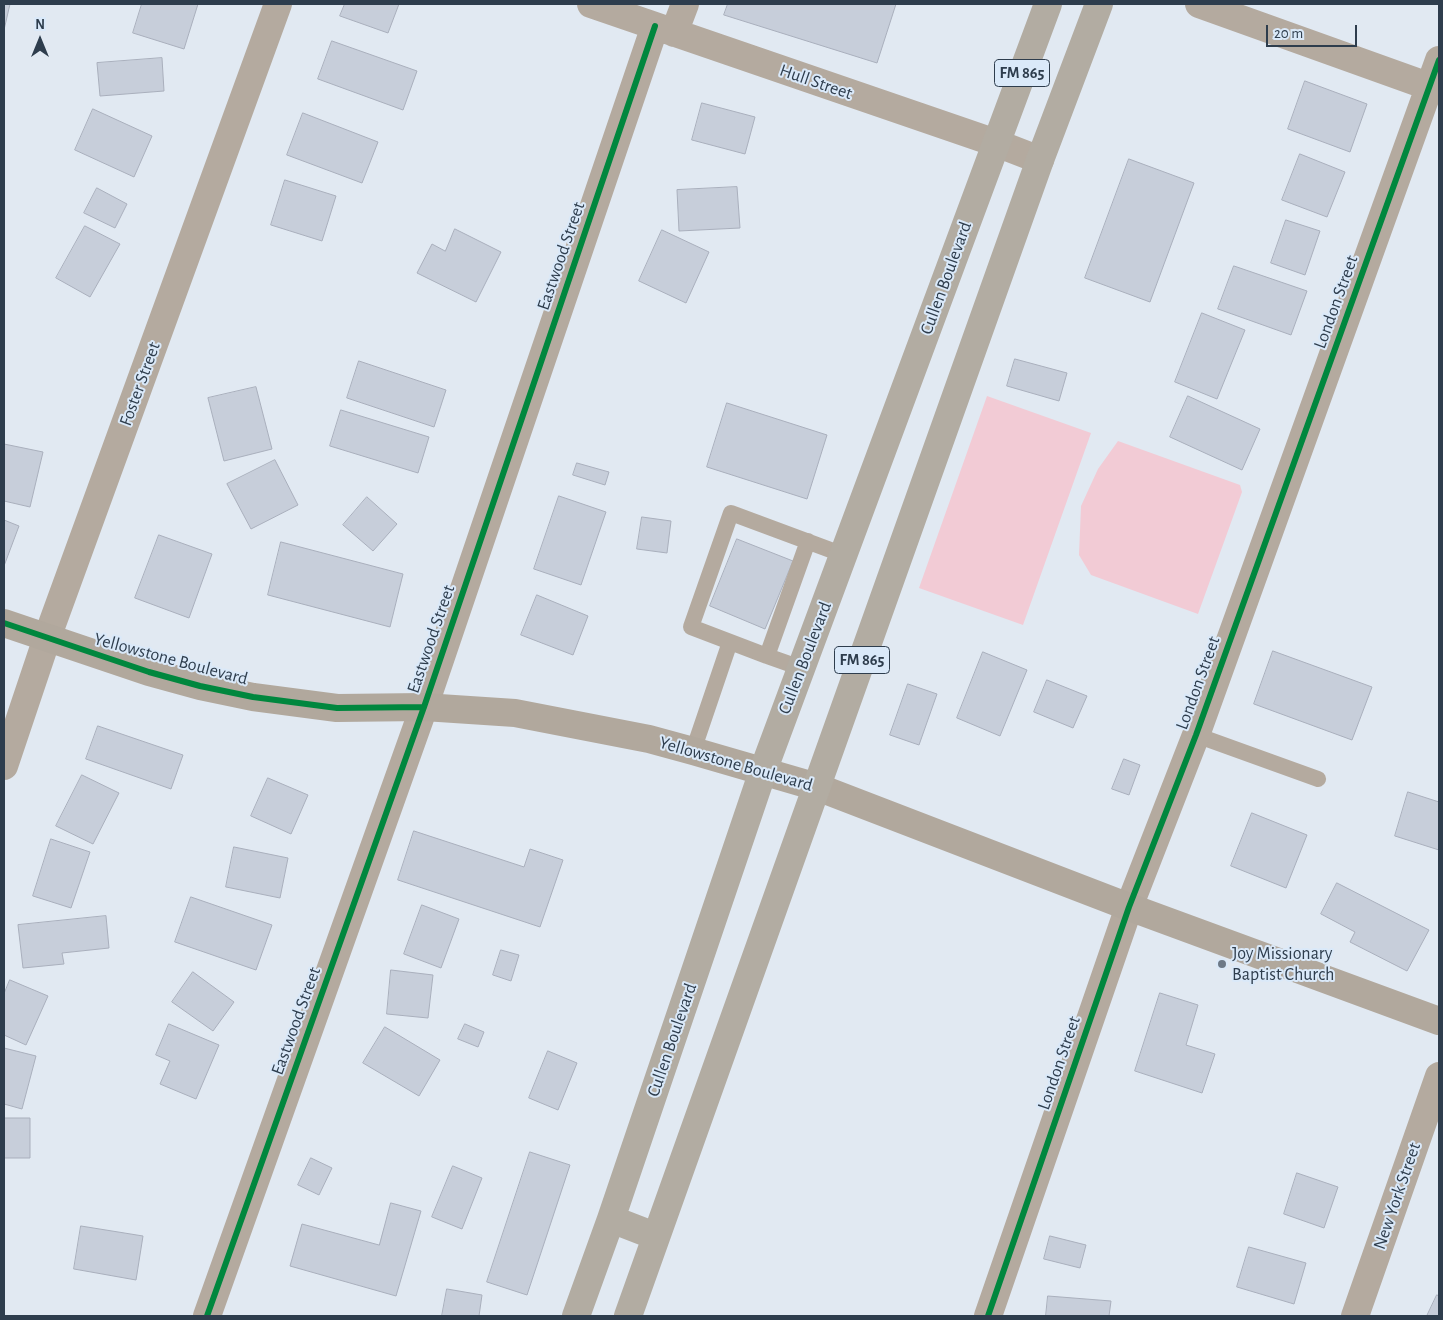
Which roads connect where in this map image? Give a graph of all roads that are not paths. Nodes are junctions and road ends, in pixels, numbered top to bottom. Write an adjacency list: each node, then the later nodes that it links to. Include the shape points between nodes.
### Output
1 (278, 4): 15 (street, Foster Street)
2 (591, 4): 7 (street, Hull Street)
3 (685, 4): 7 (street, Eastwood Street)
4 (1048, 4): 10 (main road, Cullen Boulevard / FM 865)
5 (1098, 4): 11 (main road, FM 865)
6 (1199, 4): 9 (street)
7 (664, 30): 10 (street, Hull Street); 19 (street, Eastwood Street)
8 (1439, 60): 9 (street, London Street)
9 (1434, 88): 20 (street, London Street)
10 (996, 143): 11 (street, Hull Street); 13 (main road, Cullen Boulevard / FM 865)
11 (1040, 160): 25 (main road, FM 865)
12 (808, 541): 13 (lane); 16 (lane, via 731,513 717,572 691,627); 17 (lane, via 783,598)
13 (844, 555): 18 (main road, Cullen Boulevard / FM 865)
14 (4, 623): 15 (street, Yellowstone Boulevard)
15 (47, 638): 19 (street, Yellowstone Boulevard, via 149,672 254,697 337,708); 22 (street, Foster Street)
16 (730, 642): 17 (lane); 21 (lane)
17 (768, 656): 18 (lane)
18 (801, 668): 23 (main road, Cullen Boulevard / FM 865)
19 (424, 707): 21 (street, Yellowstone Boulevard, via 515,713 640,737); 31 (street, Eastwood Street)
20 (1196, 735): 24 (lane); 26 (street, London Street)
21 (693, 751): 23 (street, Yellowstone Boulevard)
22 (4, 766)
23 (763, 770): 25 (street, Yellowstone Boulevard); 29 (main road, Cullen Boulevard / FM 865)
24 (1318, 779)
25 (817, 787): 26 (street, Yellowstone Boulevard); 30 (main road, FM 865)
26 (1129, 907): 27 (street, Yellowstone Boulevard); 34 (street, London Street)
27 (1439, 1021)
28 (1439, 1076): 35 (street, New York Street)
29 (611, 1219): 30 (main road); 32 (main road, Cullen Boulevard / FM 865)
30 (655, 1236): 33 (main road, FM 865)
31 (208, 1316)
32 (576, 1316)
33 (628, 1316)
34 (988, 1316)
35 (1355, 1316)

